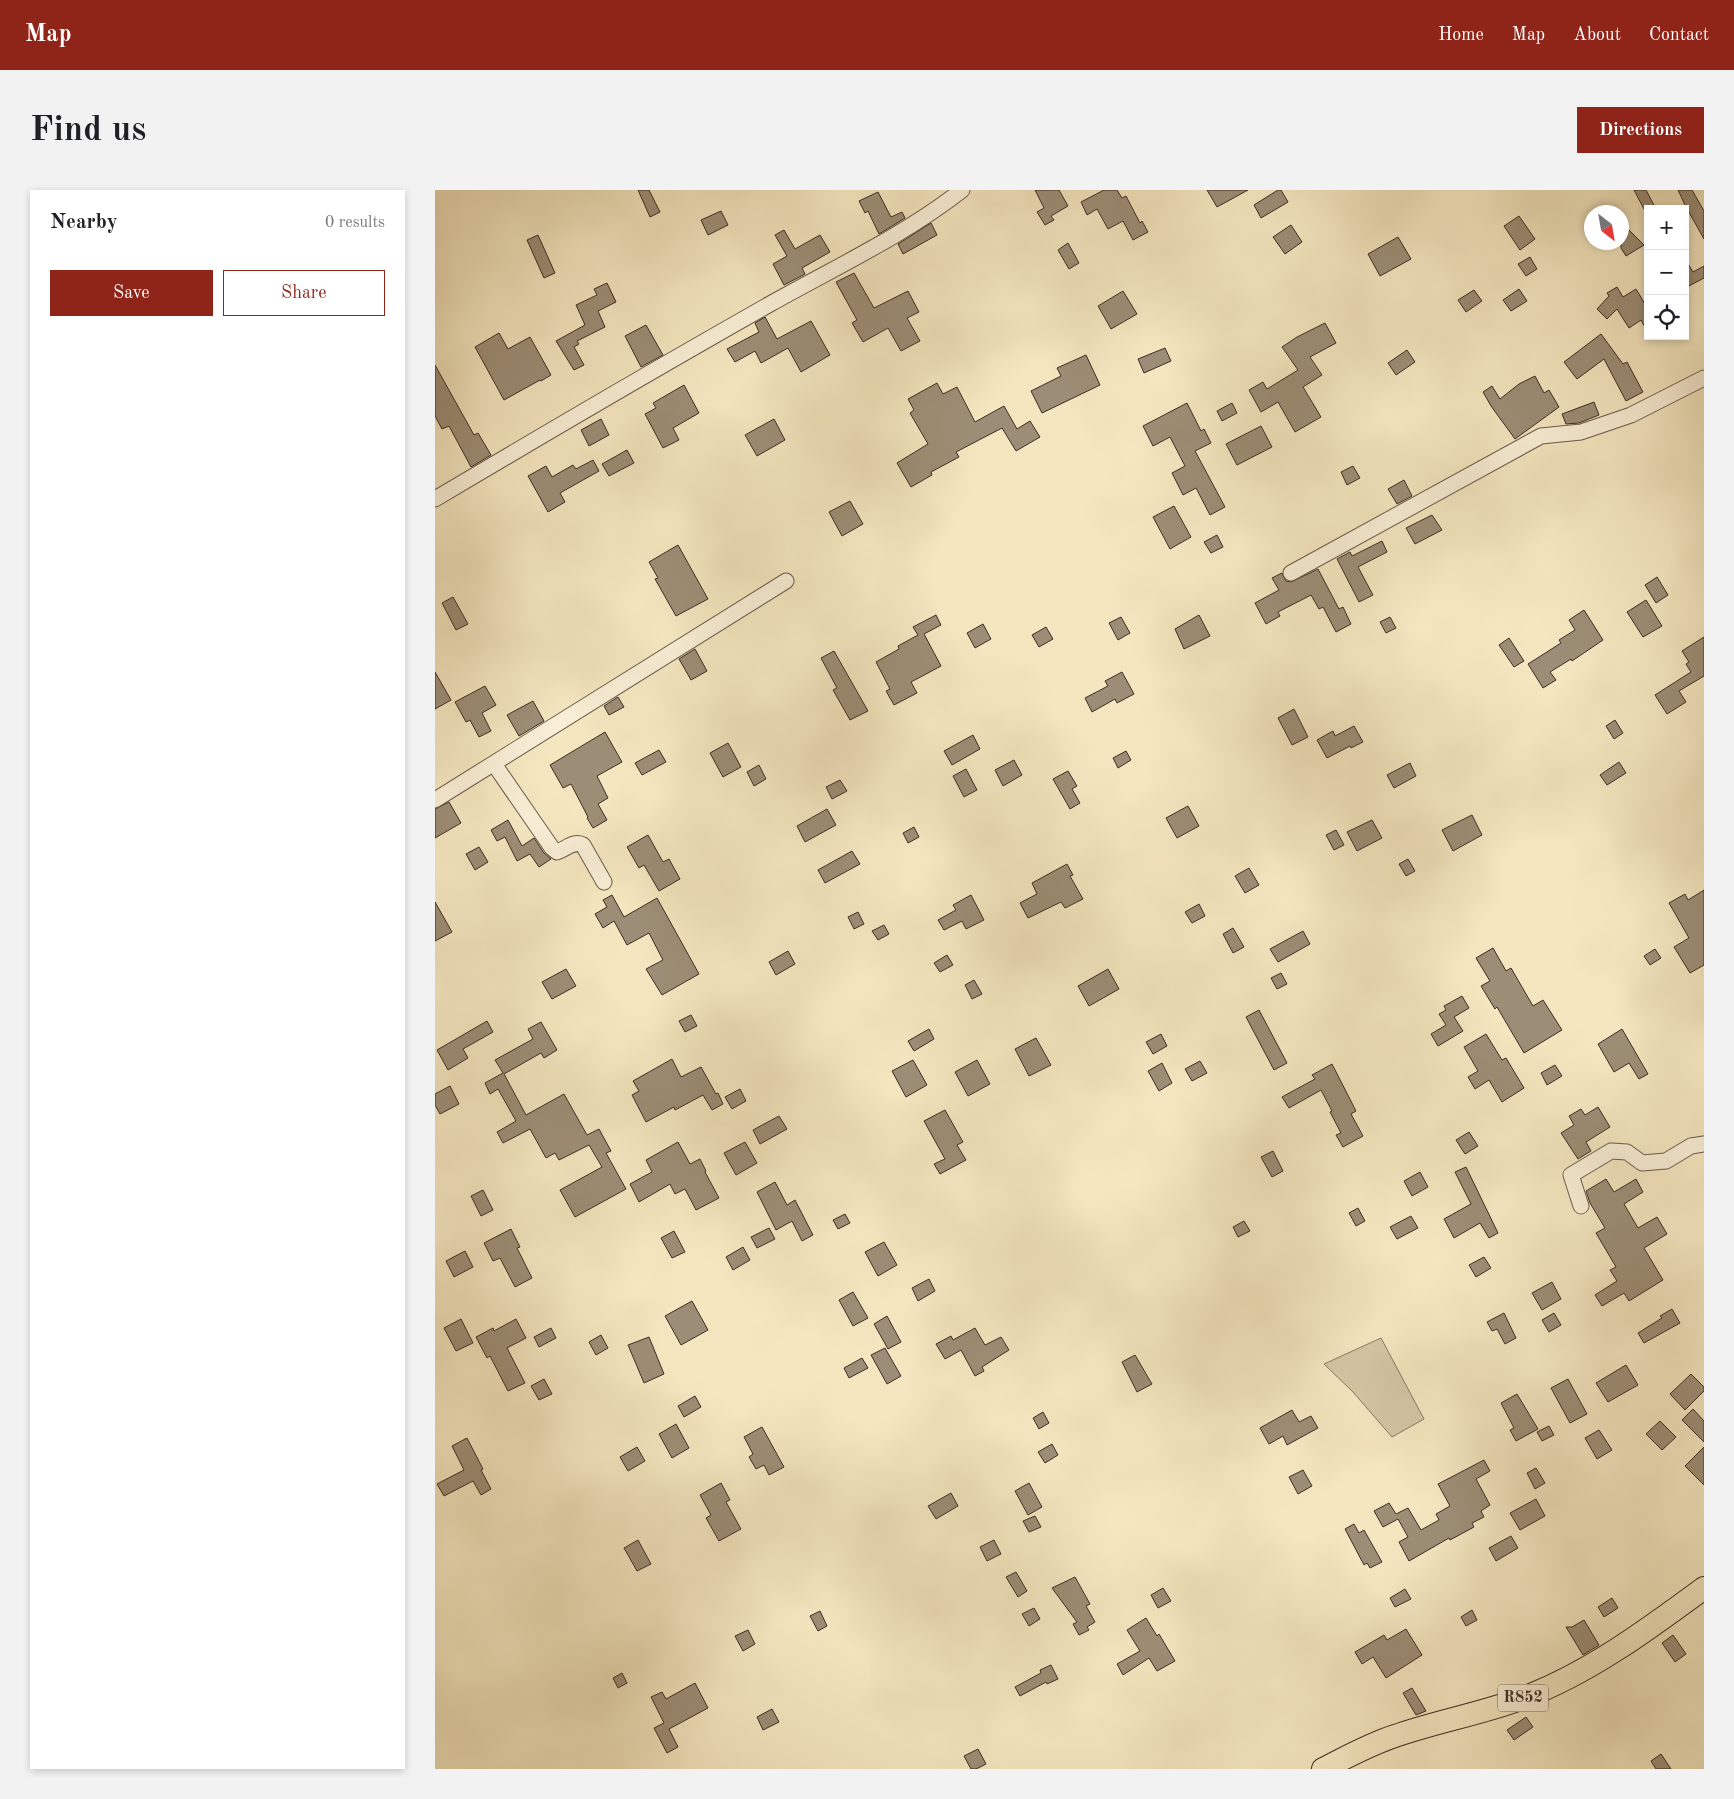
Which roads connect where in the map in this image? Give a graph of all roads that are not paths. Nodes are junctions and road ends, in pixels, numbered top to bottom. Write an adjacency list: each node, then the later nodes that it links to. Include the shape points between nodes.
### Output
1 (962, 190): 3 (street, via 881,244 648,374)
2 (1704, 378): 4 (street, via 1631,414 1581,432 1541,436)
3 (435, 499)
4 (1291, 573)
5 (786, 581): 6 (street)
6 (494, 764): 7 (street); 8 (street, via 552,848 557,852 573,844 583,845)
7 (435, 800)
8 (605, 882)
9 (1704, 1144): 10 (street, via 1691,1146 1666,1161 1642,1163 1627,1152 1611,1151 1571,1175)
10 (1581, 1206)
11 (1704, 1588): 12 (main road, R852, via 1608,1655 1561,1682 1485,1712 1371,1744)
12 (1323, 1769)

